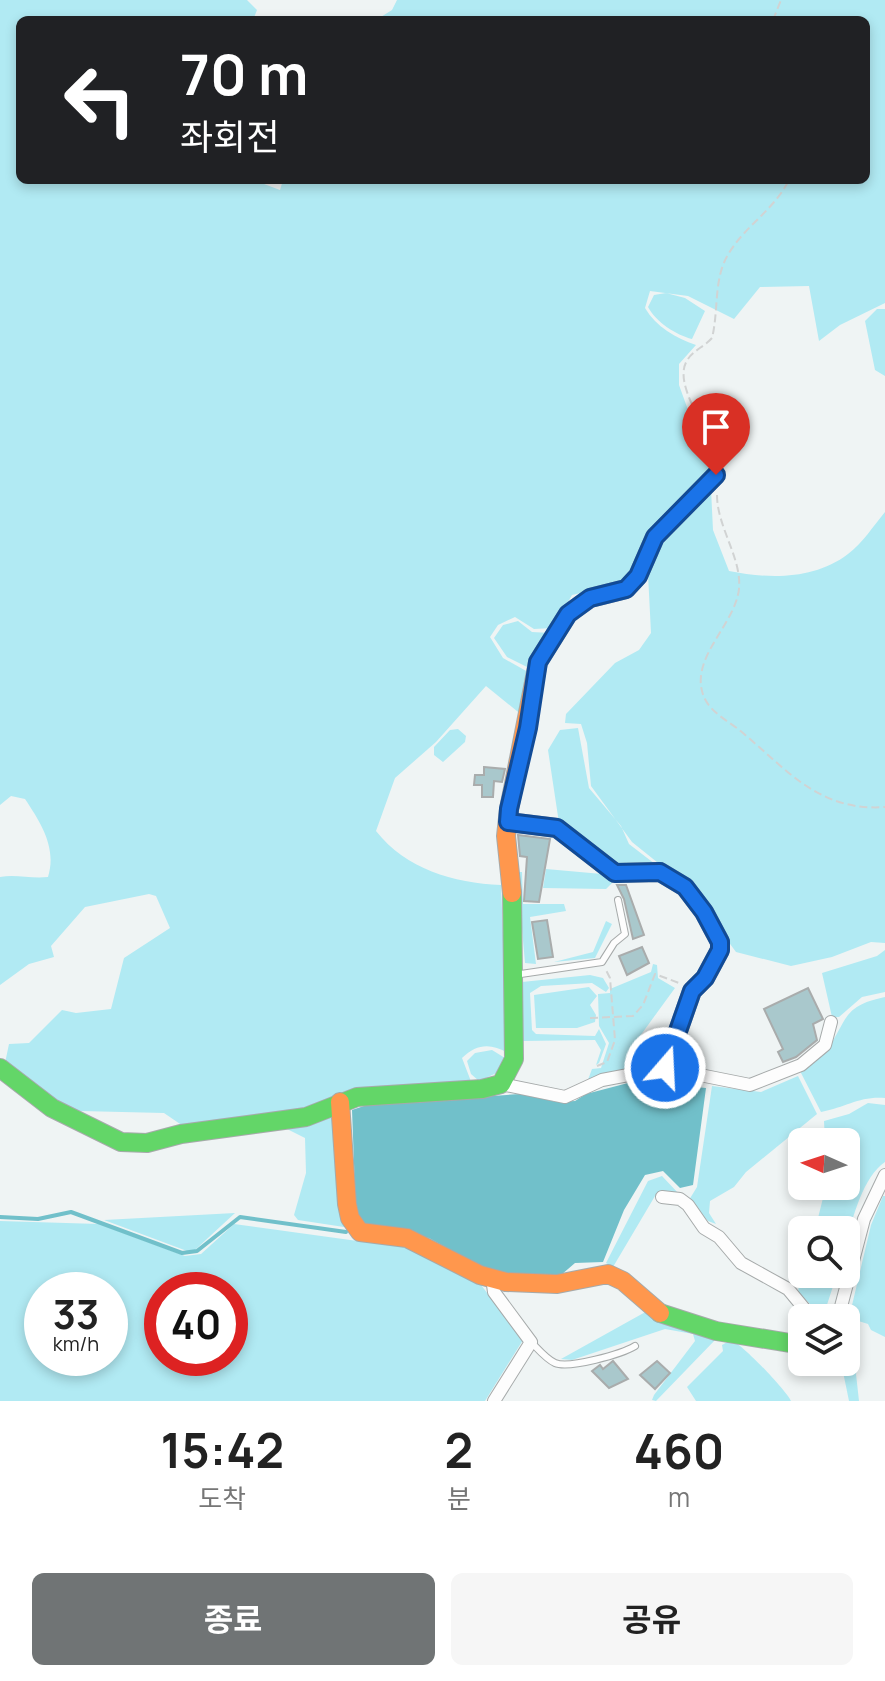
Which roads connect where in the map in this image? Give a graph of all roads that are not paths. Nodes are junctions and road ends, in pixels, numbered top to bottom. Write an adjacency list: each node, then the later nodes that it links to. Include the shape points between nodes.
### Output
1 (716, 475): 2 (street, via 655,537 638,576 626,589 590,598 568,614 538,662)
2 (508, 822): 4 (street); 7 (street, via 557,828 615,873 654,870 685,887 720,942 705,978 692,991)
3 (618, 900): 4 (lane, via 625,934 602,962)
4 (514, 975): 8 (street, via 514,1059)
5 (831, 1022): 7 (street, via 825,1045 773,1079 750,1085)
6 (0, 1068): 9 (street, via 52,1108 121,1142 147,1143 306,1117)
7 (665, 1068): 8 (street, via 602,1080 565,1097)
8 (501, 1084): 9 (street)
9 (340, 1102): 12 (street, via 345,1184 357,1230 371,1237 404,1237)
10 (885, 1175): 14 (street, via 864,1219)
11 (662, 1197): 13 (street, via 688,1205 741,1263 788,1289)
12 (492, 1278): 15 (street, via 494,1292); 16 (street, via 559,1283 610,1274 663,1315)
13 (800, 1304)
14 (842, 1304)
15 (531, 1342): 17 (lane, via 554,1363 569,1366); 18 (street)
16 (788, 1343)
17 (635, 1346)
18 (494, 1401)

